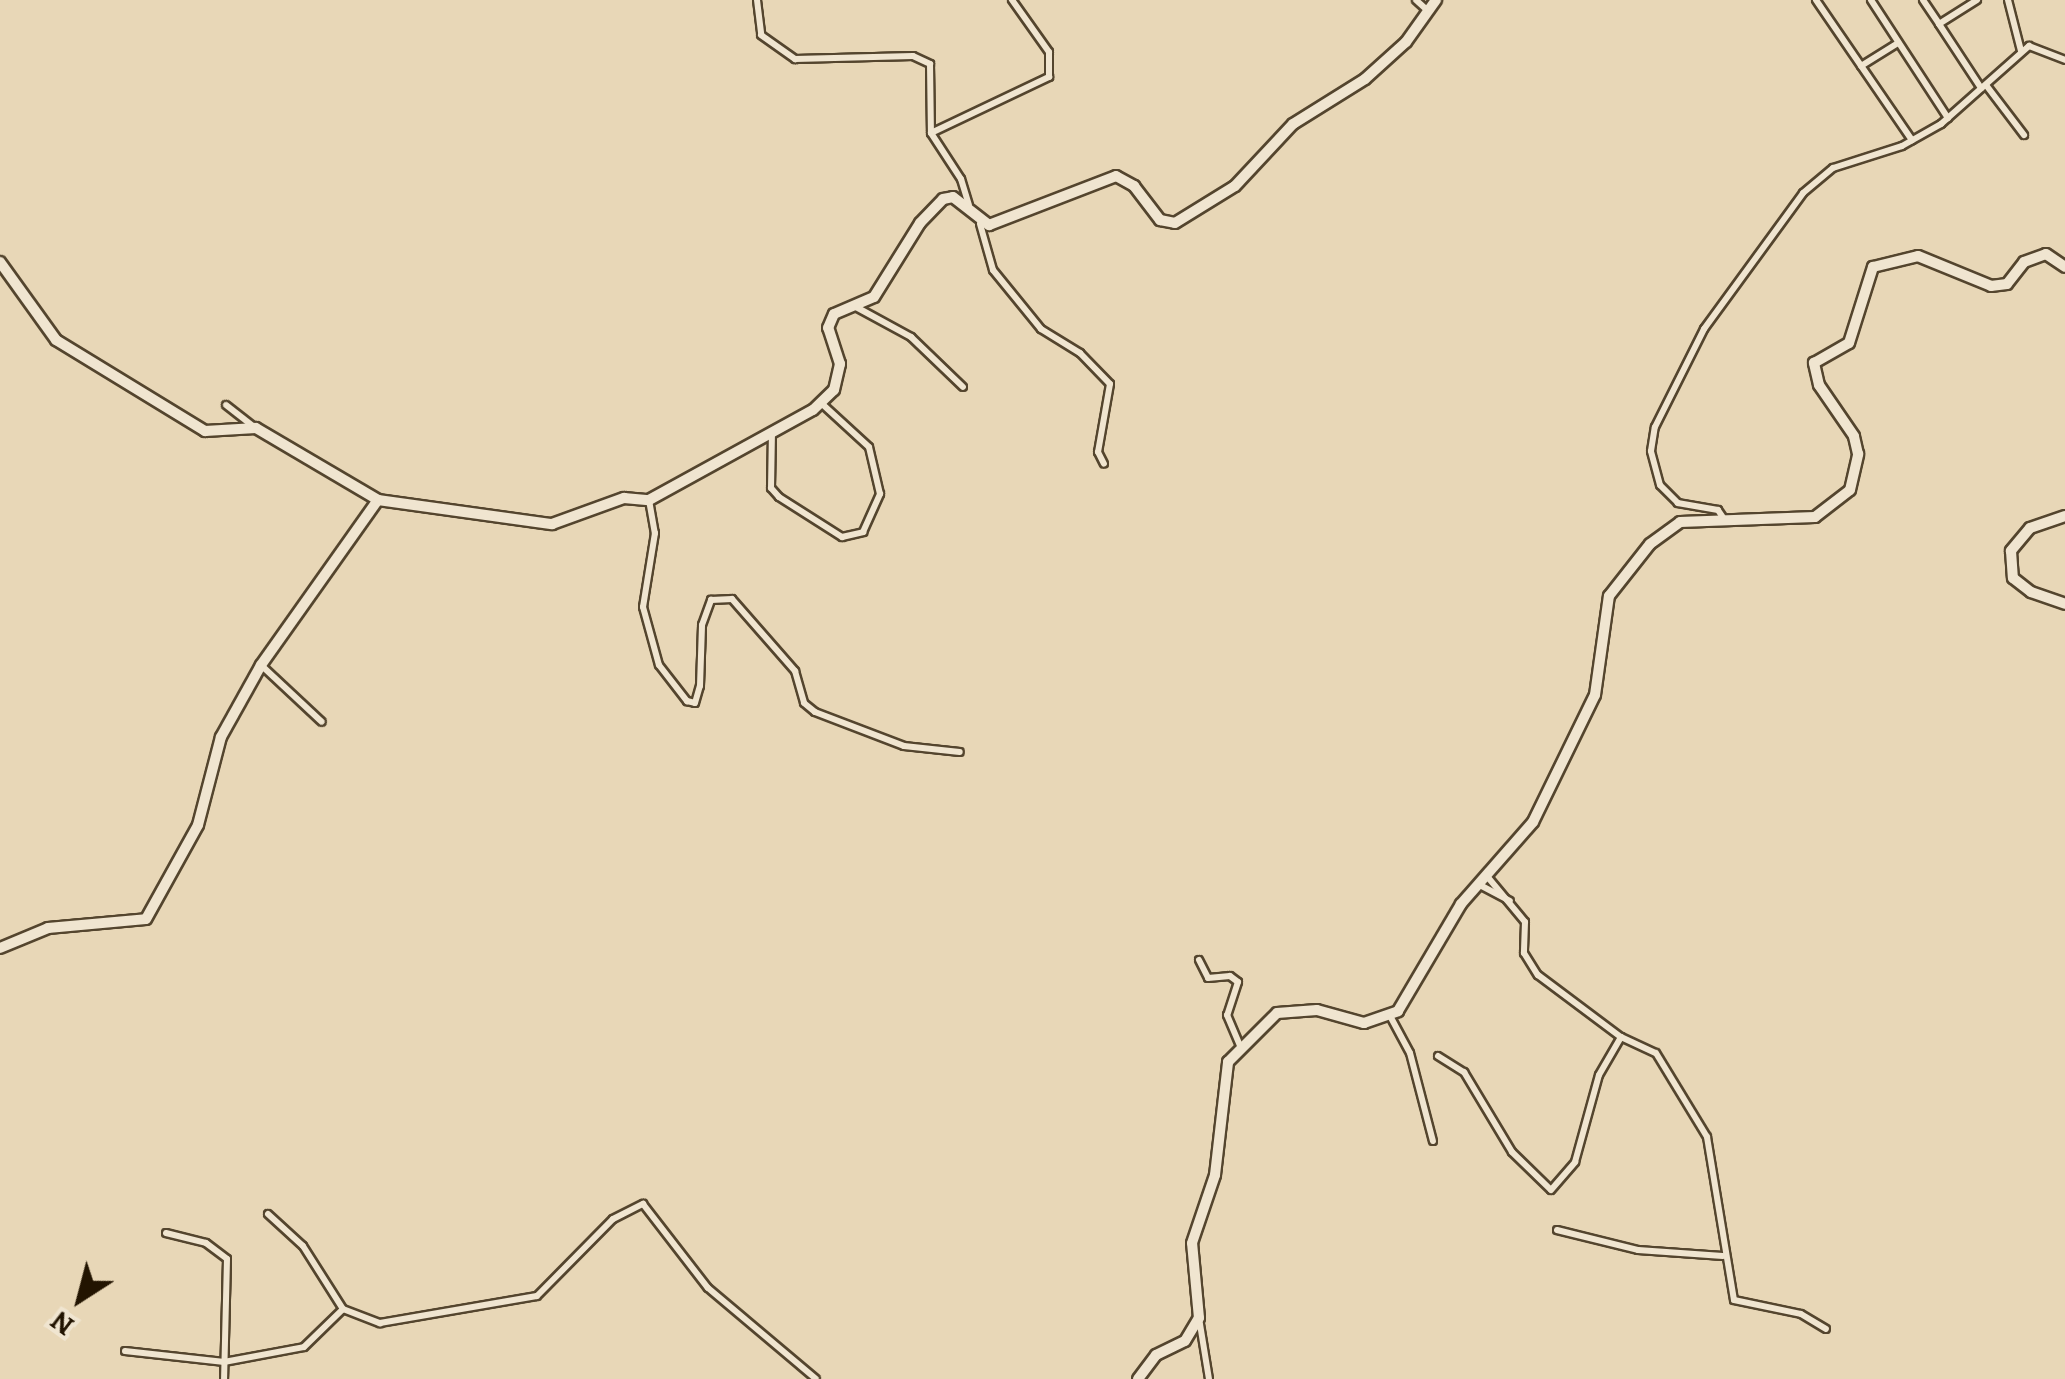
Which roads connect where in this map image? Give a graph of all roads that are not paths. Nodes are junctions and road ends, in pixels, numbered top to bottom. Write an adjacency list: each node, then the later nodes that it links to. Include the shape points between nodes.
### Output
1 (757, 0): 18 (street, via 761,36 794,59 913,56 930,64)
2 (1012, 0): 18 (street, via 1049,52 1050,77)
3 (1416, 0): 10 (street)
4 (1436, 0): 10 (street)
5 (1816, 0): 15 (street)
6 (1871, 0): 12 (street)
7 (1923, 0): 11 (street)
8 (1978, 0): 11 (street)
9 (2008, 0): 13 (street)
10 (1426, 9): 22 (street, via 1406,42 1365,79 1293,124 1268,147 1261,166 1175,223 1160,220 1134,186 1116,176 1004,223)
11 (1939, 24): 16 (street)
12 (1898, 43): 15 (street); 17 (street)
13 (2021, 51): 14 (street, via 2040,45); 16 (street)
14 (2065, 60)
15 (1861, 66): 20 (street)
16 (1984, 86): 17 (street); 19 (street)
17 (1948, 118): 20 (street)
18 (931, 133): 21 (street, via 962,180)
19 (2024, 135)
20 (1912, 140): 35 (street, via 1833,168 1810,186 1704,328 1666,396 1651,451 1660,485 1678,503 1718,510)
21 (968, 206): 22 (street); 25 (street, via 954,196 930,210 874,297)
22 (980, 224): 31 (street, via 993,270 1005,285 1041,329 1080,352 1110,384 1098,452)
23 (0, 262): 29 (street, via 56,340 205,431)
24 (2065, 267): 35 (street, via 2046,254 2024,262 2007,284 1991,286 1918,256 1873,267 1849,343 1814,364 1818,385 1854,436 1858,454 1850,490 1816,517)
25 (856, 307): 26 (street, via 911,338); 27 (street, via 834,314 828,328 840,364 834,390)
26 (963, 387)
27 (821, 402): 30 (street); 30 (street, via 868,447 880,494 863,532 842,536 770,488)
28 (226, 406): 29 (street)
29 (256, 428): 32 (street)
30 (772, 430): 33 (street)
31 (1104, 464)
32 (378, 500): 33 (street, via 552,524 624,498); 37 (street)
33 (649, 500): 39 (street, via 656,533 643,607 659,665 687,701 695,703 700,686 702,625 710,600 732,599 795,670 804,702 815,712 904,746)
34 (2065, 516): 36 (street, via 2030,528 2011,551 2013,578)
35 (1726, 522): 40 (street, via 1680,522 1650,544 1617,584 1599,628 1602,671 1574,744 1533,822)
36 (2065, 604)
37 (261, 665): 38 (street); 43 (street, via 222,737 198,824 146,919 48,928)
38 (322, 722)
39 (960, 752)
40 (1485, 874): 41 (street); 42 (street)
41 (1476, 884): 42 (street); 45 (street, via 1407,998)
42 (1512, 902): 46 (street, via 1525,922 1524,953 1538,976)
43 (0, 948)
44 (1199, 960): 47 (street, via 1208,978 1238,982 1226,1015)
45 (1388, 1014): 47 (street, via 1364,1023 1317,1010 1278,1012); 49 (street, via 1410,1053)
46 (1622, 1037): 48 (street, via 1598,1075 1575,1162 1552,1190 1512,1152 1464,1072); 53 (street, via 1656,1054 1707,1137 1724,1212)
47 (1241, 1048): 55 (street, via 1222,1082 1215,1175 1194,1224)
48 (1438, 1056)
49 (1433, 1141)
50 (268, 1214): 54 (street, via 303,1246)
51 (1557, 1230): 53 (street, via 1638,1250)
52 (166, 1232): 58 (street, via 206,1243 227,1259)
53 (1722, 1256): 56 (street, via 1734,1300 1801,1314)
54 (343, 1309): 58 (street, via 304,1347); 60 (street, via 380,1324 537,1296 613,1218 643,1204 708,1288)
55 (1199, 1318): 61 (street, via 1186,1340 1156,1355); 62 (street)
56 (1826, 1329)
57 (125, 1352): 58 (street)
58 (224, 1362): 59 (street)
59 (224, 1379)
60 (816, 1379)
61 (1138, 1379)
62 (1209, 1379)

